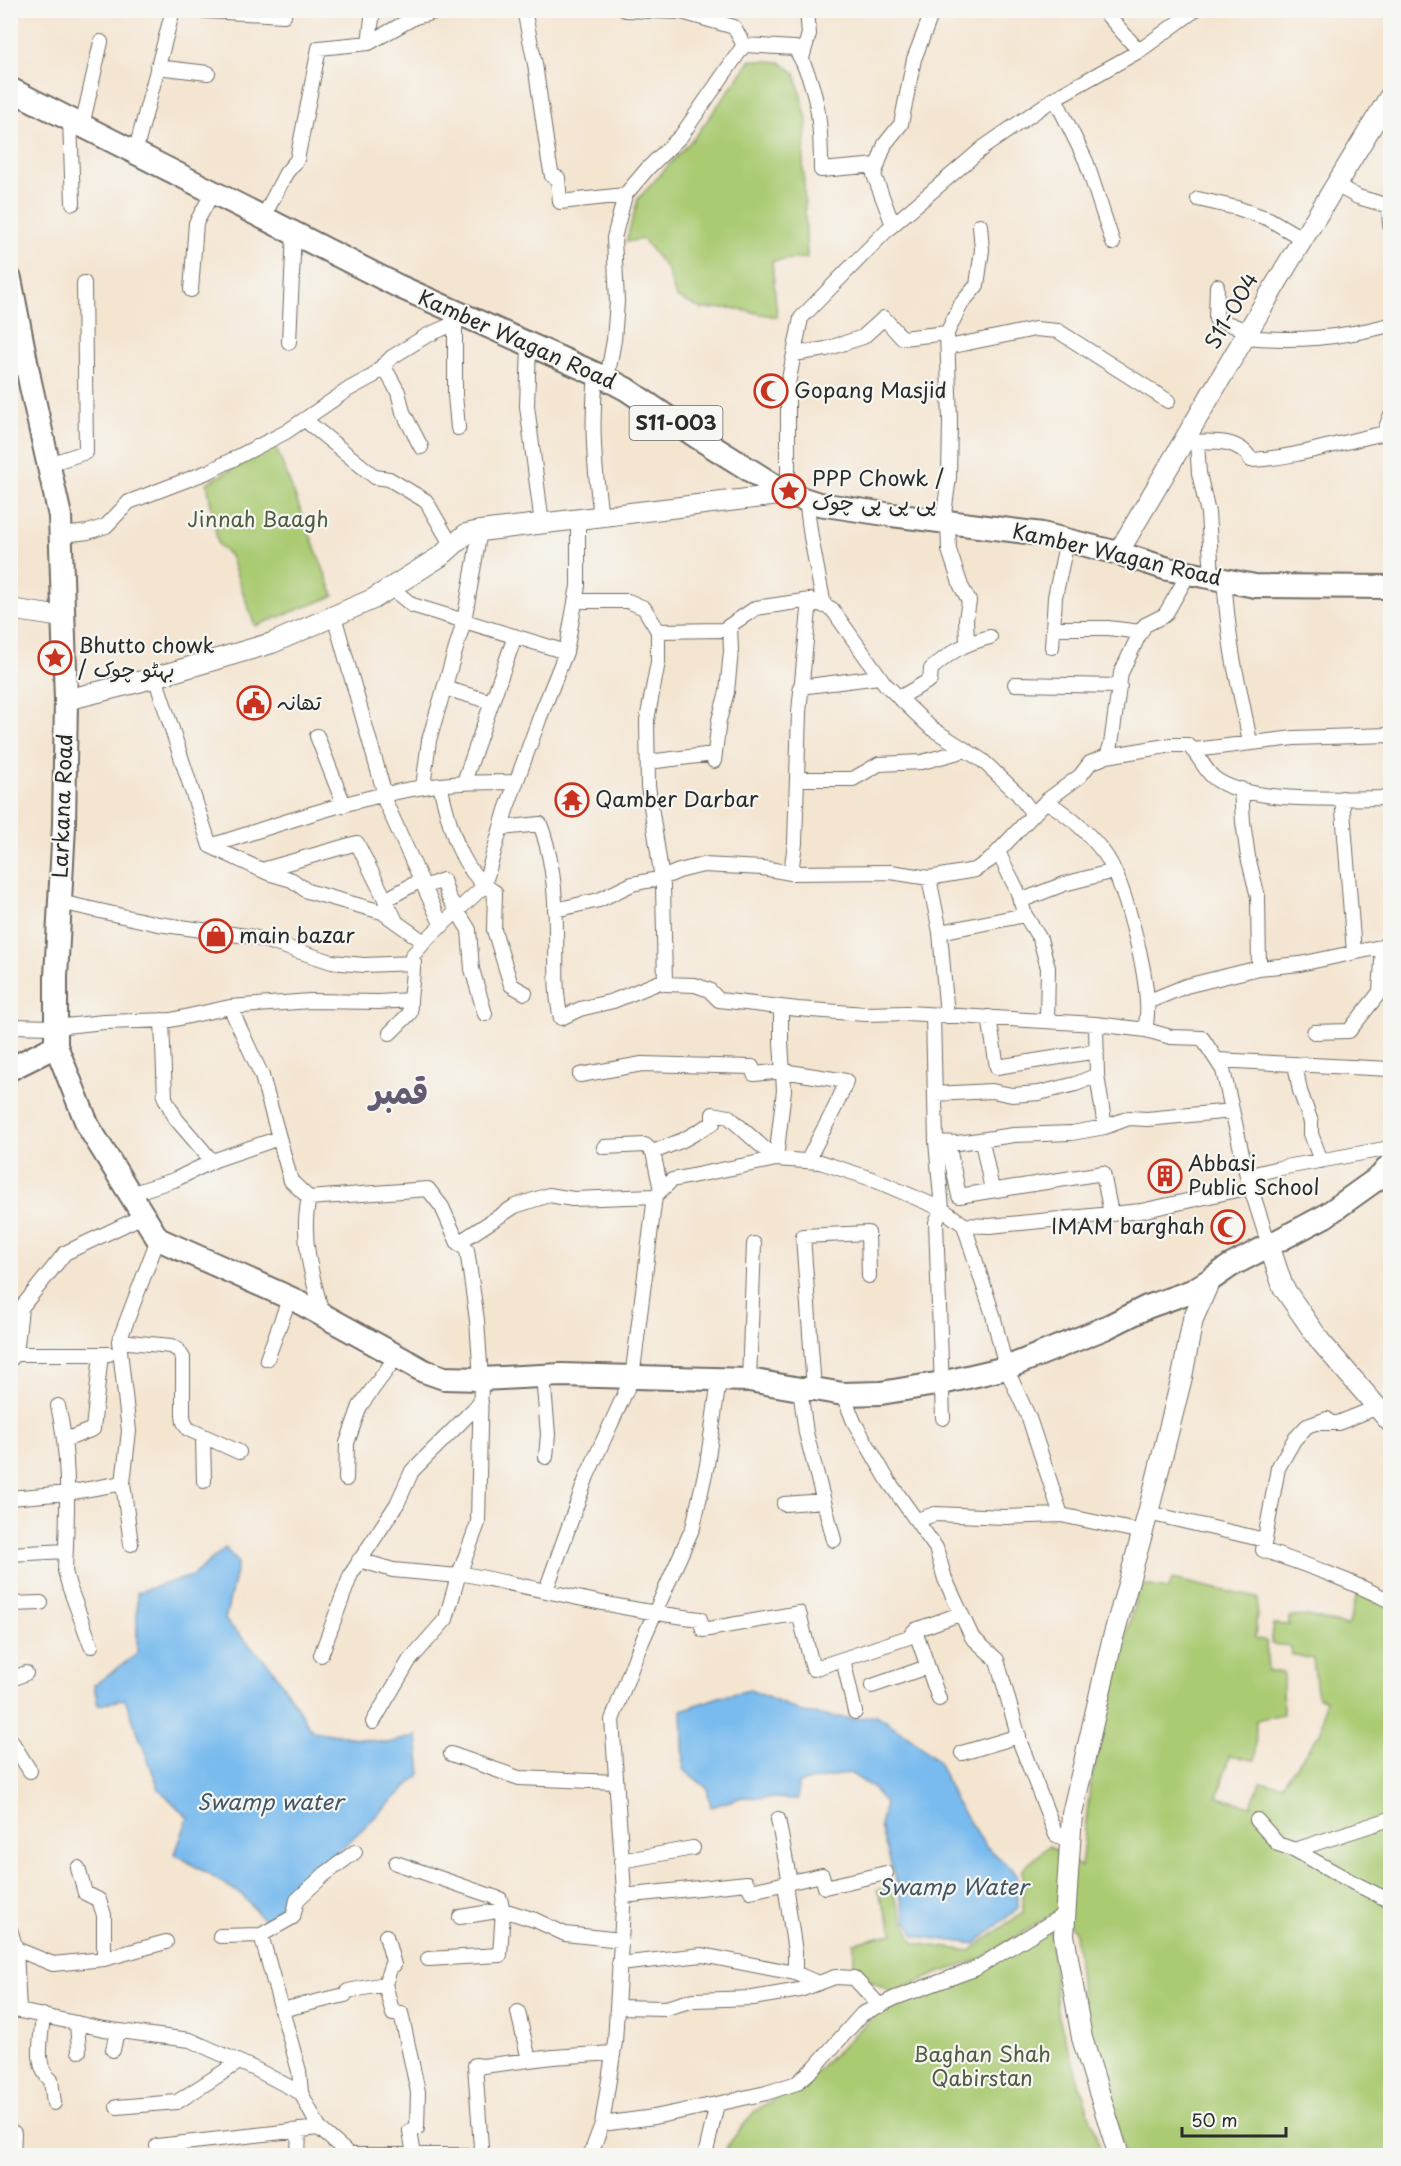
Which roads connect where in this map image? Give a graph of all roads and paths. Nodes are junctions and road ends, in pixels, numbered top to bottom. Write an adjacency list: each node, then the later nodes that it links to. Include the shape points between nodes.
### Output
1 (172, 10): 19 (street)
2 (186, 10): 12 (street)
3 (284, 10): 12 (street, via 284,15)
4 (372, 10): 15 (street)
5 (443, 10): 15 (street, via 415,17)
6 (524, 10): 29 (street, via 552,176 558,178 560,202)
7 (624, 10): 13 (street)
8 (807, 10): 18 (street, via 809,34)
9 (933, 10): 26 (street, via 914,59 901,124 885,144)
10 (1104, 10): 17 (street)
11 (1195, 10): 17 (street)
12 (211, 11)
13 (723, 17): 16 (street)
14 (101, 42): 24 (street)
15 (369, 43): 33 (street, via 319,48 297,160)
16 (744, 45): 18 (street, via 795,48); 29 (street, via 681,136)
17 (1139, 51): 23 (street)
18 (802, 58): 26 (street, via 821,128 821,170)
19 (157, 68): 20 (street); 25 (street)
20 (208, 73)
21 (10, 89): 24 (main road, Kamber Wagan Road / S11-003)
22 (1390, 96): 27 (street, S11-004)
23 (1055, 98): 34 (street, via 984,147); 39 (street, via 1086,160)
24 (76, 123): 25 (main road, Kamber Wagan Road / S11-003); 31 (street)
25 (135, 153): 28 (main road, Kamber Wagan Road / S11-003)
26 (878, 165): 34 (street, via 874,175)
27 (1336, 185): 32 (street, via 1358,197); 38 (street, S11-004)
28 (213, 192): 33 (main road, Kamber Wagan Road / S11-003); 43 (street, via 196,223)
29 (625, 195): 53 (street, via 614,237 615,340)
30 (1198, 199): 38 (street, via 1269,219)
31 (72, 203)
32 (1390, 206): 36 (street)
33 (264, 216): 37 (main road, Kamber Wagan Road / S11-003)
34 (893, 225): 51 (street, via 801,318)
35 (980, 225): 48 (street, via 982,250 977,285 961,304)
36 (1390, 225)
37 (294, 232): 44 (main road, Kamber Wagan Road / S11-003); 49 (street)
38 (1303, 239): 46 (street, S11-004)
39 (1113, 243)
40 (10, 279): 60 (main road, Larkana Road)
41 (84, 283): 60 (street, via 86,452)
42 (1217, 286): 46 (street, via 1216,319)
43 (191, 290)
44 (460, 320): 50 (main road, Kamber Wagan Road / S11-003); 52 (street); 57 (street, via 455,395)
45 (1390, 325): 46 (street, via 1320,339 1282,340)
46 (1246, 334): 58 (street, S11-004)
47 (10, 339): 71 (main road, Larkana Road, via 49,523)
48 (947, 340): 51 (street, via 902,338 884,318 863,337); 54 (street, via 1035,329 1058,331); 64 (street)
49 (289, 342)
50 (530, 345): 53 (main road, Kamber Wagan Road / S11-003); 65 (street, via 527,405)
51 (794, 354): 61 (street, via 788,384)
52 (383, 365): 56 (street, via 373,376); 59 (street)
53 (601, 377): 61 (main road, Kamber Wagan Road / S11-003); 62 (street, via 592,415)
54 (1168, 401)
55 (1390, 417): 58 (street, via 1384,433 1291,456 1251,460 1236,445)
56 (305, 420): 67 (street, via 210,471 129,502 106,526); 69 (street, via 375,477 388,479 426,501)
57 (458, 428)
58 (1190, 442): 70 (street, S11-004); 73 (street, via 1200,473)
59 (421, 447)
60 (49, 464): 67 (main road, Larkana Road)
61 (797, 497): 62 (street); 64 (main road, Kamber Wagan Road / S11-003, via 819,504); 78 (street, via 811,537)
62 (601, 516): 63 (street)
63 (578, 520): 65 (street); 77 (street)
64 (946, 522): 68 (main road, Kamber Wagan Road / S11-003); 89 (street, via 949,550 969,601)
65 (542, 524): 66 (street)
66 (480, 531): 69 (street, via 466,534); 82 (street)
67 (62, 535): 71 (main road, Larkana Road)
68 (1067, 540): 70 (main road, Kamber Wagan Road / S11-003); 84 (street)
69 (453, 546): 75 (street)
70 (1118, 553): 72 (main road, Kamber Wagan Road / S11-003)
71 (62, 566): 81 (main road, Larkana Road)
72 (1189, 573): 73 (main road, Kamber Wagan Road / S11-003); 86 (street, via 1164,615)
73 (1218, 578): 74 (main road, Kamber Wagan Road / S11-003, via 1255,586); 103 (street)
74 (1390, 587)
75 (391, 588): 80 (street); 82 (street, via 412,605)
76 (810, 600): 78 (street); 83 (street, via 756,608); 96 (street)
77 (575, 601): 85 (street, via 628,600 644,608); 91 (street)
78 (824, 606): 92 (street, via 832,609)
79 (10, 609): 81 (street)
80 (334, 616): 93 (street, via 272,643); 114 (street)
81 (62, 617): 99 (main road, Larkana Road)
82 (464, 621): 87 (street); 97 (street)
83 (730, 626): 85 (street, via 723,630); 107 (street, via 727,692 714,758)
84 (1053, 628): 86 (street); 90 (street)
85 (658, 631): 107 (street, via 658,662 647,720)
86 (1141, 632): 95 (street, via 1121,673)
87 (515, 636): 91 (street); 100 (street)
88 (990, 637): 89 (street)
89 (967, 642): 98 (street, via 931,669 930,680)
90 (1052, 647)
91 (566, 652): 110 (street)
92 (879, 676): 96 (street); 98 (street)
93 (155, 677): 99 (street); 121 (street)
94 (1015, 684): 95 (street)
95 (1120, 686): 106 (street)
96 (800, 687): 108 (street)
97 (444, 688): 100 (street); 112 (street, via 429,740)
98 (899, 698): 104 (street, via 931,728)
99 (66, 700): 132 (main road, Larkana Road)
100 (492, 702): 109 (street)
101 (1390, 735): 103 (street)
102 (317, 736): 118 (street)
103 (1250, 743): 105 (street)
104 (966, 750): 108 (street, via 922,762 879,764 853,779); 119 (street, via 1018,794)
105 (1194, 750): 106 (street, via 1188,745 1172,745); 113 (street, via 1212,777)
106 (1107, 756): 117 (street, via 1090,764)
107 (648, 762): 126 (street)
108 (797, 779): 125 (street)
109 (464, 782): 110 (street); 111 (street)
110 (516, 782): 120 (street)
111 (440, 785): 112 (street); 129 (street, via 465,861)
112 (423, 787): 114 (street)
113 (1241, 789): 115 (street, via 1285,799); 145 (street, via 1245,834 1258,897)
114 (385, 795): 118 (street); 128 (street)
115 (1342, 798): 116 (street); 143 (street)
116 (1390, 798)
117 (1046, 801): 119 (street); 124 (street, via 1064,812 1104,853)
118 (344, 805): 121 (street)
119 (1033, 814): 122 (street)
120 (501, 828): 129 (street); 133 (street, via 540,824 548,843)
121 (210, 846): 123 (street)
122 (998, 852): 127 (street, via 975,870); 131 (street)
123 (262, 870): 130 (street, via 357,843); 136 (street, via 292,880 307,891 382,912)
124 (1114, 871): 131 (street); 149 (street, via 1138,951)
125 (791, 873): 126 (street, via 703,865); 127 (street, via 891,872)
126 (662, 878): 133 (street, via 632,884 599,900); 146 (street)
127 (929, 878): 140 (street)
128 (423, 883): 130 (street); 134 (street, via 443,880); 137 (street)
129 (484, 886): 134 (street); 139 (street, via 495,892)
130 (385, 900): 136 (street)
131 (1020, 901): 135 (street)
132 (60, 902): 144 (street, via 158,924 254,937 332,962); 162 (main road, Larkana Road)
133 (555, 910): 146 (street, via 556,998 561,1018)
134 (457, 912): 137 (street); 138 (street)
135 (1025, 915): 140 (street); 156 (street, via 1040,939 1048,968)
136 (396, 922): 141 (street)
137 (442, 926): 141 (street)
138 (469, 930): 139 (street); 152 (street, via 471,969)
139 (494, 930): 147 (street, via 511,985)
140 (940, 932): 153 (street)
141 (424, 942): 144 (street, via 412,956)
142 (1387, 945): 143 (street); 160 (street, via 1380,992 1362,1016 1349,1031)
143 (1354, 952): 145 (street)
144 (414, 963): 148 (street)
145 (1259, 968): 149 (street, via 1186,986)
146 (665, 980): 151 (street, via 665,984 695,984 719,1000)
147 (525, 993)
148 (409, 1000): 150 (street); 161 (street, via 410,1013)
149 (1147, 1002): 159 (street)
150 (230, 1007): 155 (street); 174 (street, via 262,1076)
151 (781, 1007): 153 (street); 168 (street)
152 (485, 1014)
153 (940, 1016): 154 (street); 171 (street)
154 (989, 1017): 156 (street); 163 (street, via 997,1067)
155 (162, 1020): 162 (street, via 104,1022); 181 (street, via 165,1098 176,1119)
156 (1047, 1021): 157 (street)
157 (1096, 1024): 159 (street); 163 (street)
158 (10, 1026): 162 (street)
159 (1146, 1030): 164 (street, via 1171,1037 1202,1038)
160 (1314, 1032)
161 (390, 1033)
162 (55, 1036): 166 (main road); 188 (main road, via 88,1125)
163 (1096, 1051): 170 (street)
164 (1217, 1060): 165 (street); 172 (street)
165 (1295, 1064): 167 (street); 183 (street)
166 (10, 1069)
167 (1390, 1069)
168 (783, 1071): 169 (street, via 754,1074 752,1067 642,1064); 180 (street); 182 (street, via 846,1081)
169 (580, 1075)
170 (1097, 1075): 171 (street, via 1039,1093); 173 (street)
171 (935, 1094): 176 (street)
172 (1232, 1111): 173 (street, via 1129,1118); 185 (street)
173 (1105, 1127): 175 (street)
174 (279, 1138): 181 (street); 189 (street, via 291,1181)
175 (982, 1141): 176 (street); 186 (street)
176 (942, 1142): 186 (street, via 960,1196); 190 (street)
177 (604, 1147): 179 (street, via 645,1145)
178 (1390, 1148): 183 (street)
179 (653, 1152): 180 (street, via 714,1123 713,1114 729,1118); 187 (street)
180 (776, 1159): 182 (street); 187 (street, via 672,1179)
181 (212, 1161): 188 (street, via 174,1180)
182 (808, 1161): 190 (street, via 872,1179)
183 (1321, 1161): 185 (street)
184 (1390, 1165): 197 (main road, via 1381,1176 1325,1216)
185 (1249, 1182): 191 (street, via 1141,1211); 197 (street)
186 (992, 1190): 191 (street, via 1103,1173)
187 (658, 1193): 195 (street, via 573,1199 549,1195 515,1206); 210 (street)
188 (130, 1194): 192 (main road)
189 (309, 1198): 195 (street, via 428,1190 442,1207); 202 (street, via 306,1210 310,1266)
190 (942, 1209): 193 (street); 214 (street, via 936,1222)
191 (1111, 1214): 193 (street)
192 (143, 1216): 194 (main road); 201 (street, via 65,1253)
193 (964, 1225): 208 (street)
194 (158, 1239): 200 (main road); 203 (street)
195 (458, 1243): 211 (street, via 467,1250)
196 (754, 1244): 213 (street)
197 (1269, 1245): 199 (main road); 219 (street, via 1283,1287 1320,1341)
198 (869, 1276): 215 (street, via 868,1233 803,1236)
199 (1210, 1280): 208 (main road); 234 (street, via 1193,1319)
200 (290, 1298): 202 (main road); 207 (street)
201 (16, 1309): 206 (street)
202 (323, 1315): 205 (main road)
203 (119, 1348): 204 (street); 221 (street, via 171,1346 178,1350 183,1358 184,1422 188,1430); 227 (street, via 129,1431)
204 (101, 1354): 206 (street); 222 (street, via 93,1429)
205 (398, 1356): 211 (main road, via 444,1378); 225 (street, via 360,1406 347,1443)
206 (13, 1357)
207 (267, 1359)
208 (1006, 1368): 214 (main road); 232 (street, via 1029,1418)
209 (543, 1376): 210 (main road); 211 (main road); 224 (street)
210 (632, 1378): 212 (main road); 242 (street, via 587,1476)
211 (481, 1379): 217 (street)
212 (719, 1380): 213 (main road); 246 (street, via 693,1527)
213 (749, 1380): 215 (main road)
214 (942, 1383): 216 (main road, via 881,1393); 220 (street)
215 (807, 1389): 216 (main road); 230 (street, via 806,1433)
216 (843, 1394): 233 (street, via 865,1442)
217 (481, 1402): 240 (street, via 412,1471 398,1504); 241 (street, via 478,1523)
218 (58, 1406): 222 (street)
219 (1384, 1415): 236 (street, via 1307,1426 1278,1468)
220 (943, 1418)
221 (203, 1436): 223 (street); 226 (street)
222 (65, 1440): 228 (street)
223 (239, 1452)
224 (546, 1457)
225 (346, 1479)
226 (204, 1481)
227 (123, 1484): 228 (street); 237 (street)
228 (67, 1493): 229 (street); 238 (street)
229 (10, 1498)
230 (824, 1502): 231 (street); 235 (street)
231 (784, 1504)
232 (1061, 1515): 233 (street, via 935,1514); 234 (street)
233 (917, 1520): 247 (street, via 936,1548)
234 (1145, 1522): 236 (street); 268 (street, via 1104,1676 1072,1814)
235 (834, 1540)
236 (1265, 1540): 243 (street, via 1263,1550)
237 (130, 1544)
238 (66, 1551): 239 (street); 249 (street, via 65,1571)
239 (10, 1554)
240 (359, 1560): 241 (street, via 393,1570); 250 (street)
241 (459, 1575): 242 (street); 258 (street, via 446,1618 409,1660)
242 (546, 1590): 246 (street)
243 (1390, 1601)
244 (41, 1603): 245 (street)
245 (10, 1604)
246 (654, 1614): 251 (street, via 700,1619 703,1630 799,1613 813,1669); 264 (street, via 612,1720)
247 (960, 1614): 248 (street); 259 (street, via 972,1637 997,1660)
248 (915, 1630): 251 (street, via 909,1637); 252 (street)
249 (91, 1646)
250 (321, 1655)
251 (843, 1659): 257 (street)
252 (927, 1667): 255 (street); 256 (street)
253 (26, 1673): 254 (street)
254 (10, 1680)
255 (872, 1686)
256 (939, 1699)
257 (855, 1712)
258 (374, 1722)
259 (1019, 1736): 261 (street); 268 (street, via 1056,1834)
260 (10, 1739): 263 (street)
261 (962, 1753)
262 (452, 1754): 264 (street, via 519,1778)
263 (30, 1771)
264 (616, 1782): 272 (street)
265 (778, 1818): 276 (street)
266 (1390, 1819): 270 (street)
267 (1257, 1820): 270 (street, via 1278,1844)
268 (1070, 1841): 280 (street)
269 (693, 1848): 272 (street)
270 (1294, 1850): 278 (street)
271 (355, 1852): 283 (street, via 297,1900 293,1917)
272 (621, 1861): 277 (street)
273 (396, 1863): 279 (street, via 500,1899)
274 (78, 1868): 289 (street, via 86,1893 99,1900 104,1915)
275 (886, 1873): 276 (street, via 825,1887 822,1875)
276 (788, 1883): 277 (street, via 751,1891 747,1883); 292 (street)
277 (623, 1896): 286 (street)
278 (1390, 1901)
279 (503, 1910): 281 (street); 286 (street, via 566,1934); 290 (street, via 500,1955)
280 (1065, 1914): 295 (street, via 975,1969); 324 (street, via 1064,1935 1082,2038)
281 (460, 1917)
282 (10, 1929): 288 (street)
283 (261, 1935): 284 (street); 298 (street)
284 (220, 1936)
285 (386, 1936): 294 (street, via 394,1965)
286 (621, 1940): 291 (street)
287 (166, 1942): 289 (street)
288 (13, 1950): 289 (street, via 53,1964); 297 (street)
289 (104, 1959)
290 (429, 1959)
291 (619, 1964): 292 (street, via 702,1955); 296 (street)
292 (795, 1973): 293 (street)
293 (818, 1983): 295 (street, via 835,1977 854,1978); 296 (street, via 753,1998 694,2000 666,2008)
294 (385, 1984): 298 (street); 317 (street, via 393,2014 401,2013 418,2092 417,2128 410,2131)
295 (880, 2006): 310 (street, via 862,2014 797,2082)
296 (617, 2007): 305 (street)
297 (15, 2009): 300 (street)
298 (281, 2010): 308 (street, via 299,2071)
299 (519, 2012): 306 (street)
300 (43, 2015): 301 (street); 309 (street, via 40,2063 51,2080)
301 (77, 2023): 302 (street); 304 (street)
302 (117, 2031): 303 (street); 307 (street, via 190,2040)
303 (113, 2050)
304 (79, 2051)
305 (613, 2053): 306 (street); 312 (street)
306 (529, 2060): 319 (street, via 475,2065 481,2147)
307 (239, 2061): 308 (street); 311 (street, via 177,2102)
308 (301, 2093): 313 (street)
309 (54, 2103)
310 (717, 2104): 312 (street); 323 (street)
311 (117, 2107)
312 (602, 2124): 322 (street)
313 (319, 2128): 314 (street); 318 (street)
314 (299, 2130): 316 (street); 321 (street)
315 (14, 2133): 320 (street)
316 (157, 2146)
317 (414, 2154): 318 (street); 319 (street)
318 (350, 2155)
319 (477, 2155)
320 (13, 2156)
321 (298, 2156)
322 (590, 2156)
323 (705, 2156)
324 (1119, 2156)

